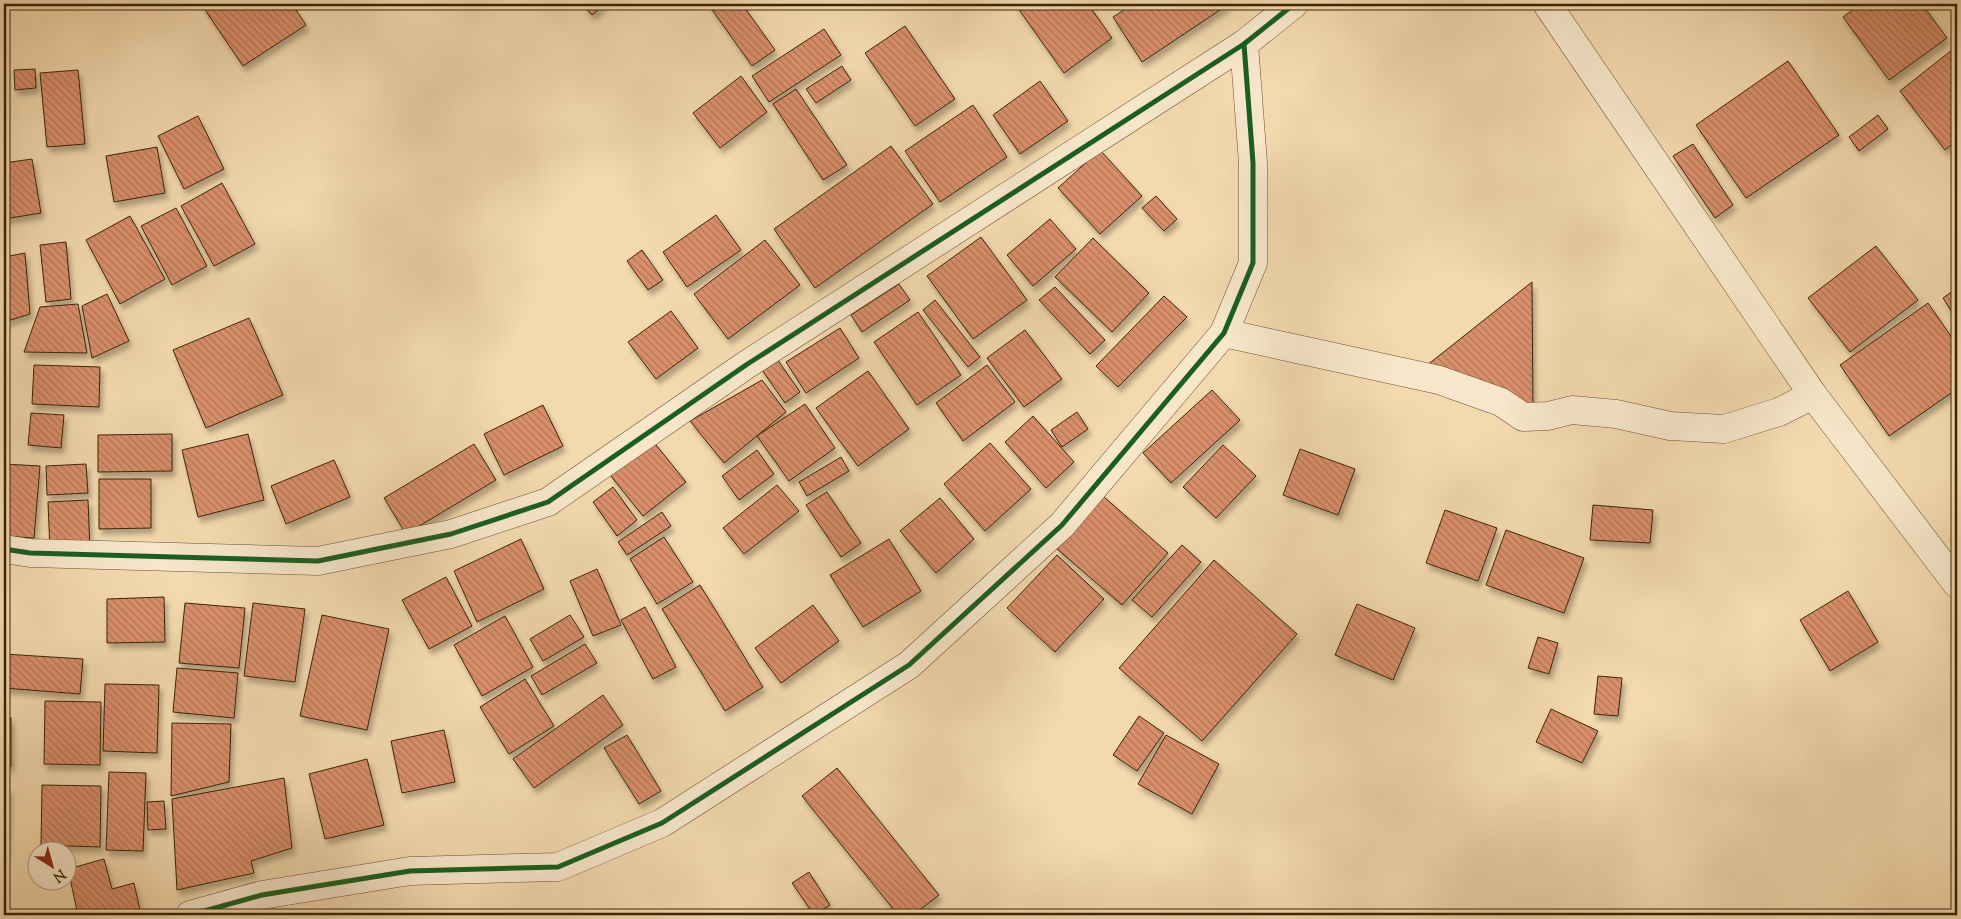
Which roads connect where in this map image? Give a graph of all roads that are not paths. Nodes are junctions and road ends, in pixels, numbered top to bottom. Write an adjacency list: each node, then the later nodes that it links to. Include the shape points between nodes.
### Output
1 (1294, 4): 3 (street)
2 (1547, 4): 5 (street)
3 (1244, 44): 4 (street, via 1253,163 1253,263); 6 (street, via 746,365 548,502 451,534 318,561 30,553)
4 (1224, 333): 5 (street, via 1439,380 1500,402 1523,417 1548,416 1572,410 1616,414 1670,426 1724,429 1779,412); 8 (street, via 1062,525 909,665 662,823 558,867 410,871 262,895)
5 (1813, 395): 7 (street)
6 (4, 549)
7 (1957, 584)
8 (190, 915)

